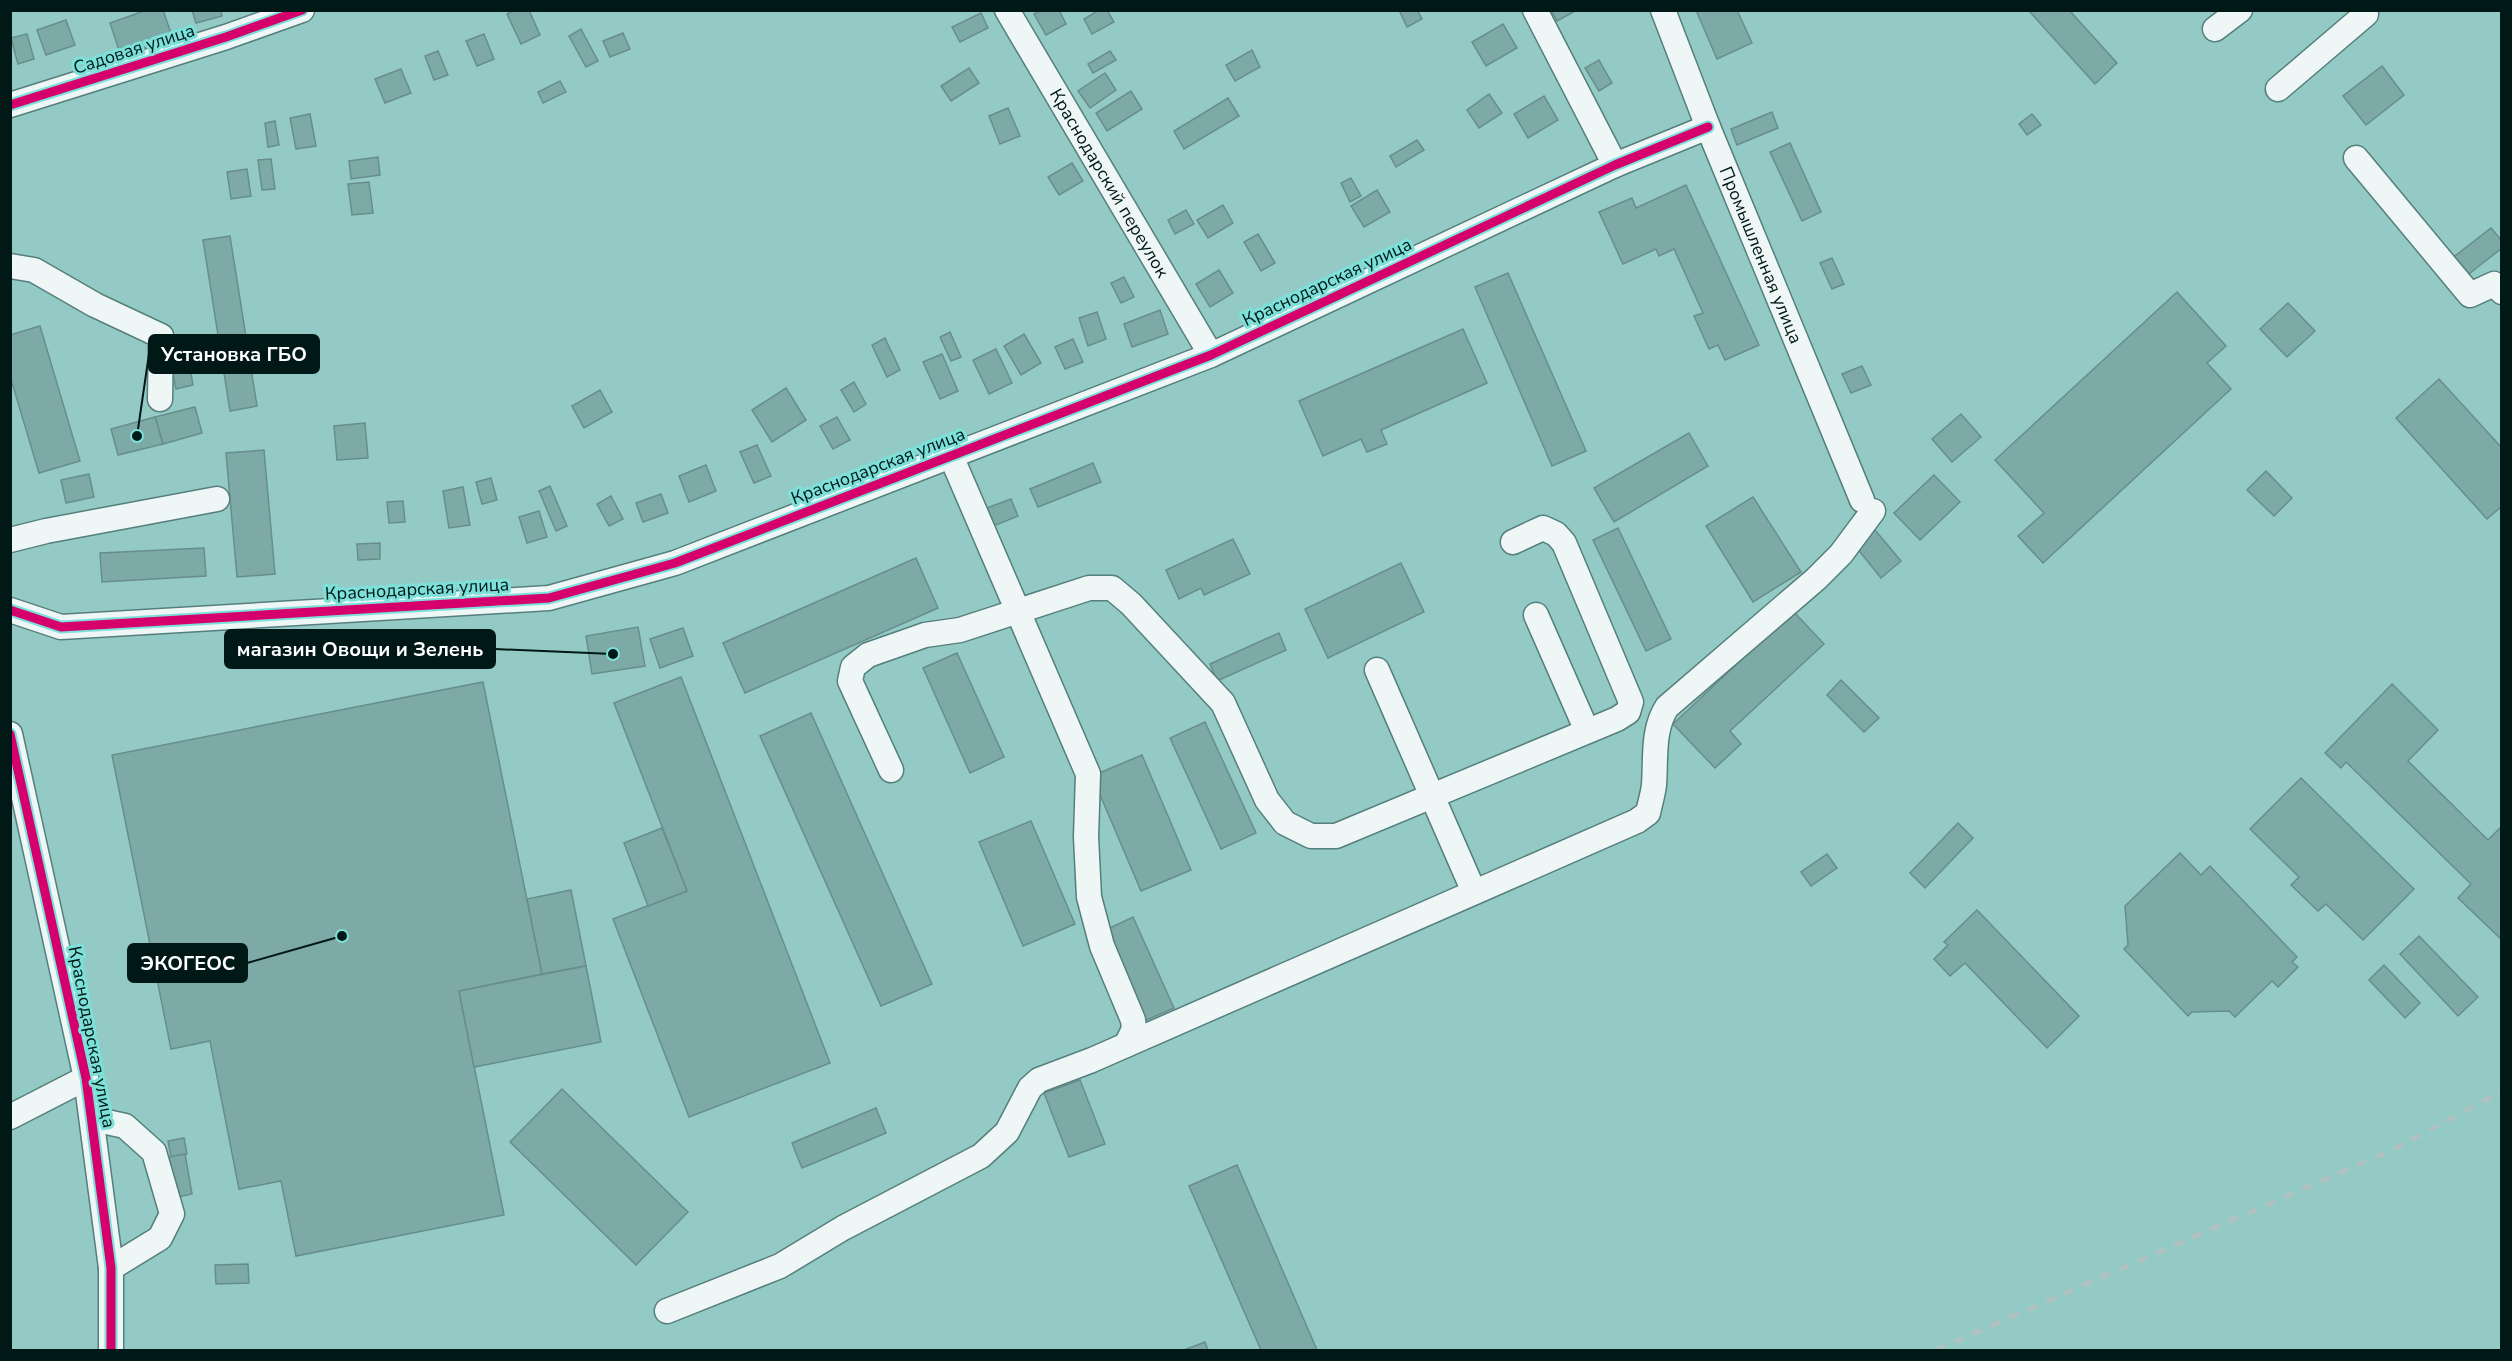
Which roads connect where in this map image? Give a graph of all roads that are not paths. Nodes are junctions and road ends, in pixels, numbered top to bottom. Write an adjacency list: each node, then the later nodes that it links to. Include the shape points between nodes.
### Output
1 (302, 10): 9 (street, Садовая улица)
2 (1007, 10): 15 (street, Краснодарский переулок)
3 (1535, 10): 12 (street)
4 (1663, 10): 10 (street, Промышленная улица)
5 (2240, 10): 7 (street)
6 (2366, 14): 8 (street)
7 (2215, 29)
8 (2278, 89)
9 (10, 105)
10 (1708, 127): 12 (street, Краснодарская улица); 29 (street, Промышленная улица, via 1868,505 1841,554 1667,707 1657,730 1654,788 1648,813)
11 (2356, 158): 14 (street, via 2470,295 2494,284)
12 (1615, 165): 15 (street, Краснодарская улица)
13 (10, 266): 16 (street, via 34,270 161,336)
14 (2502, 292)
15 (1211, 355): 17 (street, Краснодарская улица)
16 (160, 399)
17 (951, 456): 21 (street, Краснодарская улица, via 675,563 549,598 61,627); 22 (street)
18 (217, 499): 19 (street)
19 (10, 540)
20 (1513, 542): 25 (street, via 1543,528 1564,543 1631,702 1628,712)
21 (10, 610)
22 (1018, 610): 27 (street, via 960,630 925,635 868,655 853,667 850,681); 28 (street, via 1089,588 1112,588 1131,603 1223,703 1267,800 1285,823 1311,836 1336,836); 30 (street, via 1088,774 1089,897 1102,946 1133,1020 1134,1029)
23 (1536, 615): 25 (street)
24 (1377, 670): 28 (street)
25 (1587, 731): 28 (street)
26 (10, 734): 31 (street, Краснодарская улица)
27 (891, 770)
28 (1432, 795): 29 (street)
29 (1474, 892): 30 (street)
30 (1126, 1045): 35 (street, via 1039,1080 1030,1088 1007,1132 981,1156 843,1228 780,1266)
31 (86, 1078): 32 (street); 33 (street, Краснодарская улица)
32 (10, 1117)
33 (93, 1119): 34 (street, Краснодарская улица); 34 (street, via 125,1126 154,1152 172,1214 160,1238)
34 (111, 1268): 36 (street, Краснодарская улица)
35 (667, 1311)
36 (111, 1350)

